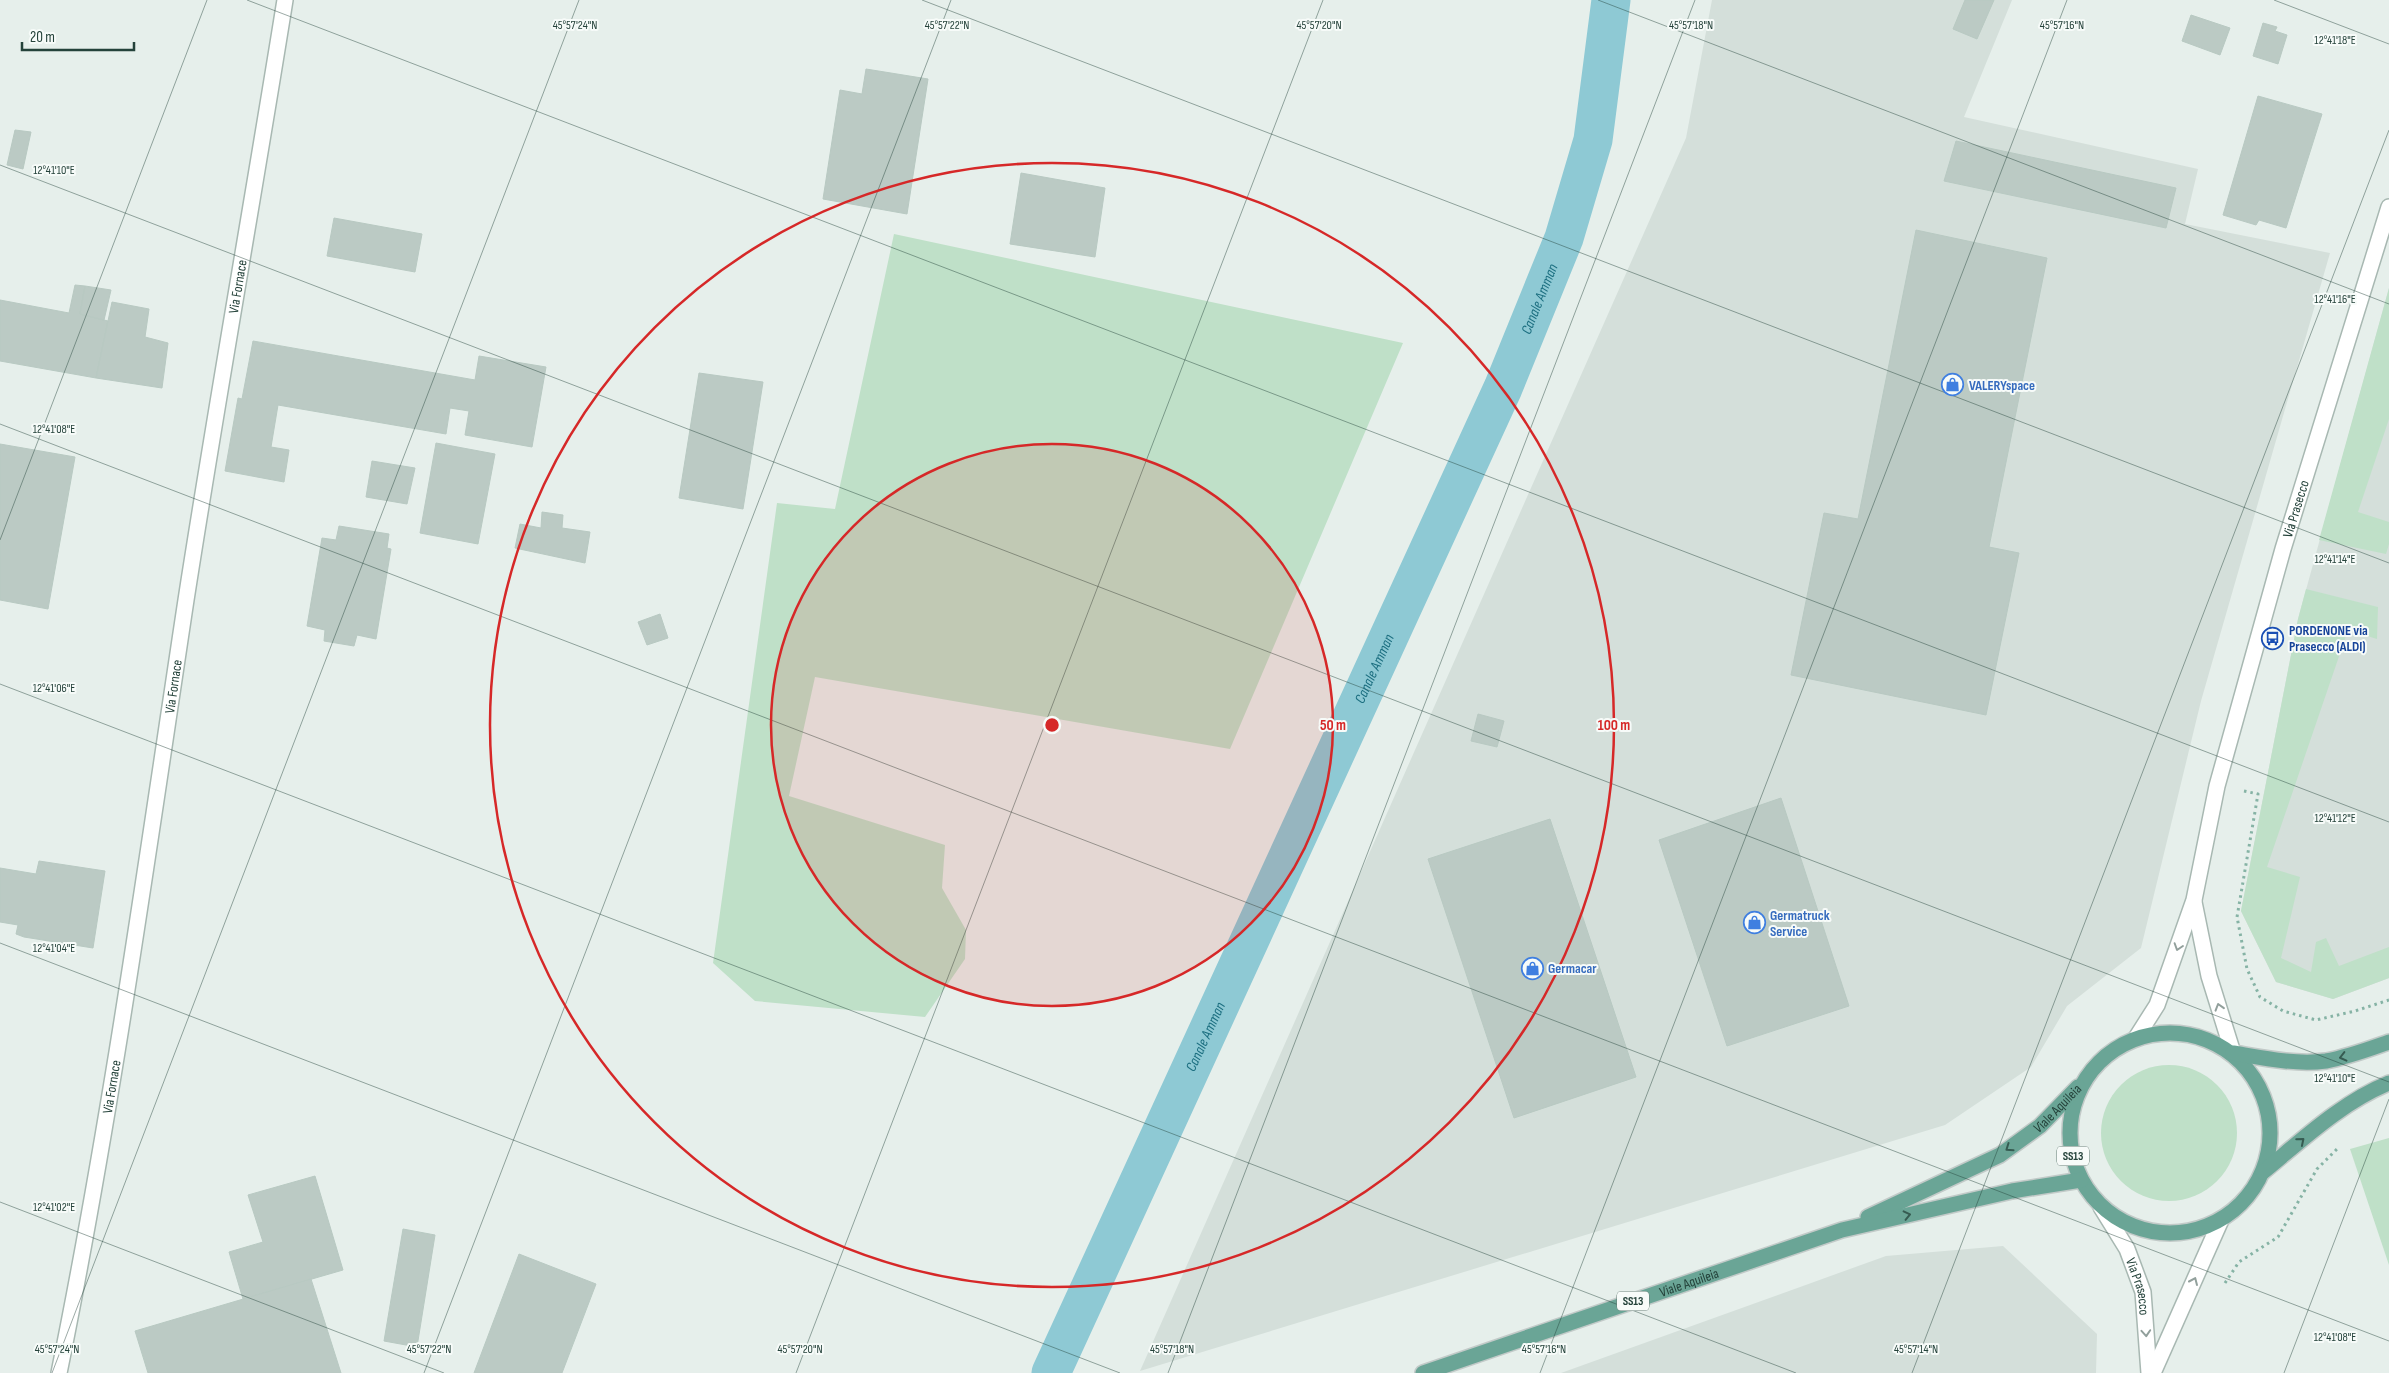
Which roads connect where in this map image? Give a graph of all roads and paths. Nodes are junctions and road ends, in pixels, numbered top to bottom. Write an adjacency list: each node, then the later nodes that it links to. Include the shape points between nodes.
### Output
1 (285, 0): 18 (street, Via Fornace, via 211,443 133,957 82,1262)
2 (2389, 207): 3 (street, Via Prasecco, via 2283,549)
3 (2217, 786): 4 (street, Via Prasecco); 5 (path, via 2258,794 2237,917 2247,969 2260,997 2283,1011 2316,1020 2355,1012)
4 (2194, 900): 6 (street, Via Prasecco, one-way to 6, via 2157,1005); 8 (street, Via Prasecco, one-way to 4, via 2209,976)
5 (2389, 1000)
6 (2136, 1038): 8 (main road, Viale Aquileia / SS13, via 2170,1031 2204,1037); 9 (main road, Viale Aquileia / SS13, via 2106,1055)
7 (2389, 1042): 8 (main road, Viale Aquileia / SS13, one-way to 8, via 2325,1061 2279,1060)
8 (2233, 1053): 12 (main road, Viale Aquileia / SS13, via 2256,1079 2268,1109 2271,1141)
9 (2084, 1080): 13 (main road, Viale Aquileia / SS13, via 2071,1113 2070,1147); 16 (main road, Viale Aquileia / SS13, one-way to 16, via 2040,1126 2000,1155)
10 (2389, 1083): 12 (main road, Viale Aquileia / SS13, one-way to 10, via 2322,1124 2374,1089)
11 (2338, 1148): 17 (path, via 2317,1169 2278,1237 2239,1262)
12 (2263, 1172): 15 (main road, Viale Aquileia / SS13, via 2246,1199)
13 (2081, 1180): 14 (main road, Viale Aquileia / SS13); 16 (main road, Viale Aquileia / SS13, one-way to 13, via 2012,1191)
14 (2101, 1207): 15 (main road, Viale Aquileia / SS13, via 2129,1225 2159,1233 2191,1232); 20 (street, Via Prasecco, one-way to 20, via 2127,1249 2143,1292)
15 (2221, 1220): 21 (street, one-way to 15)
16 (1842, 1230): 19 (main road, Viale Aquileia / SS13)
17 (2224, 1286)
18 (59, 1373)
19 (1423, 1373)
20 (2149, 1373)
21 (2153, 1373)

